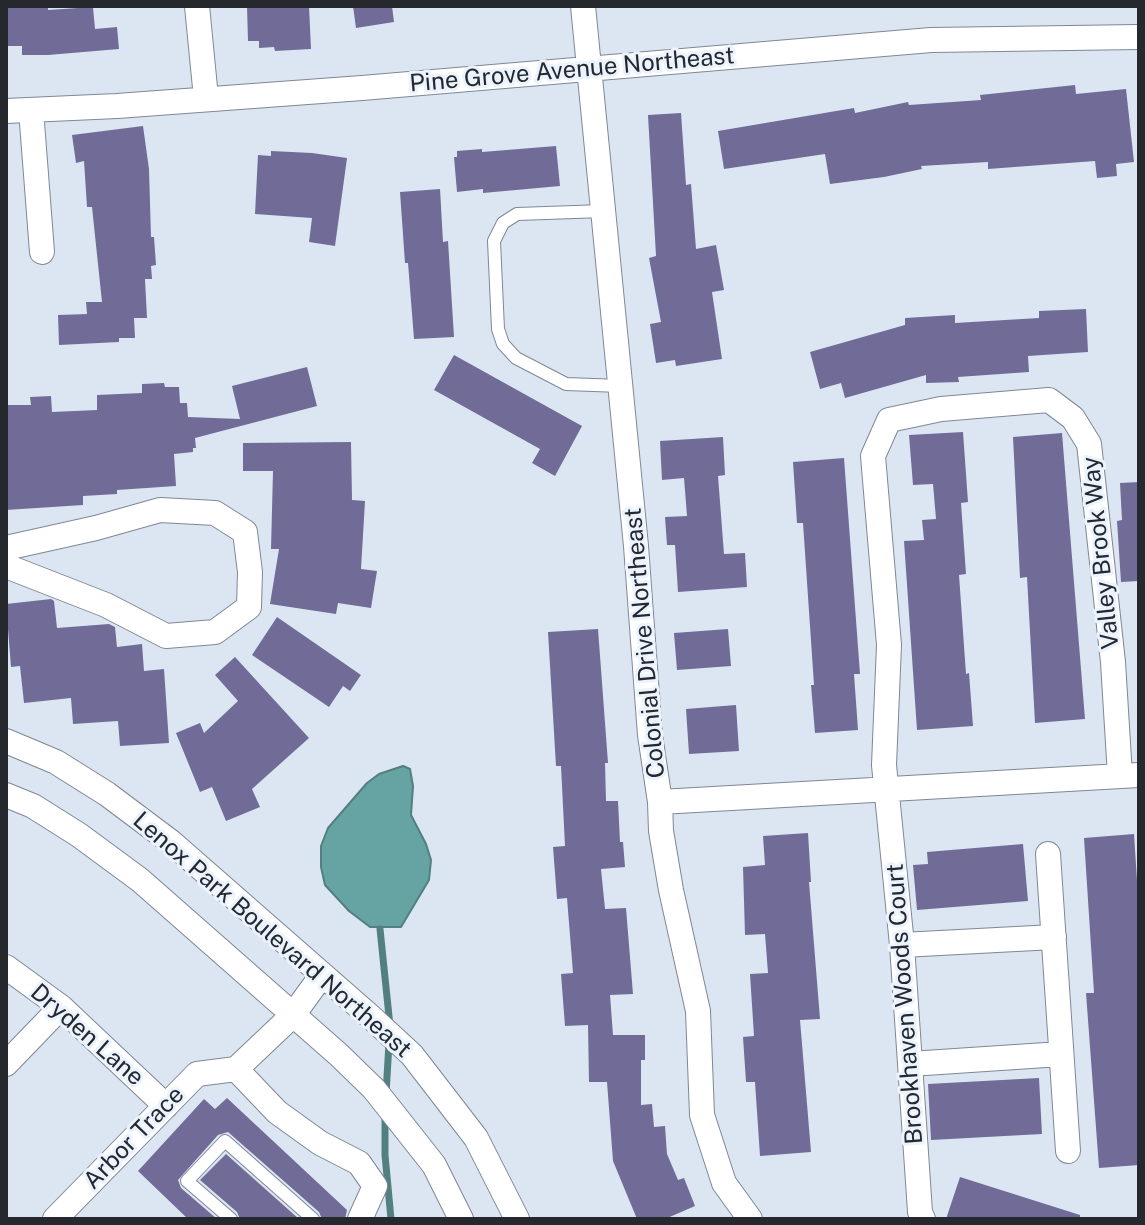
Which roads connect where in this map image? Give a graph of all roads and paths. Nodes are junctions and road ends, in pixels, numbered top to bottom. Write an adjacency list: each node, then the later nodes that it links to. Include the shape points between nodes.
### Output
1 (197, 6): 5 (street)
2 (583, 6): 4 (street, Colonial Drive Northeast)
3 (1139, 37): 4 (street, Pine Grove Avenue Northeast, via 931,40)
4 (589, 67): 5 (street, Pine Grove Avenue Northeast); 8 (street, Colonial Drive Northeast)
5 (206, 98): 6 (street, Pine Grove Avenue Northeast)
6 (31, 110): 7 (street, Pine Grove Avenue Northeast); 9 (street)
7 (6, 111)
8 (604, 211): 10 (street, Colonial Drive Northeast); 10 (lane, via 517,214 503,223 494,241 498,329 516,358 566,384)
9 (42, 252)
10 (621, 386): 17 (street, Colonial Drive Northeast)
11 (6, 548): 12 (street, via 160,510 215,513 245,532 249,607 215,632 166,636 106,605)
12 (6, 566)
13 (6, 741): 22 (street, Lenox Park Boulevard Northeast, via 56,762 107,794 171,842)
14 (1130, 776): 15 (street, Colonial Drive Northeast); 15 (street, Valley Brook Way, via 1089,444 1073,418 1049,400 941,409 889,420 873,456 889,645)
15 (887, 788): 17 (street, Colonial Drive Northeast); 20 (street, Brookhaven Woods Court)
16 (6, 795): 24 (street, Lenox Park Boulevard Northeast, via 33,806 140,880)
17 (660, 802): 37 (street, via 671,890 698,1011 702,1115 724,1183)
18 (1048, 854): 19 (street)
19 (1054, 937): 20 (street); 25 (street)
20 (902, 945): 27 (street, Brookhaven Woods Court)
21 (6, 967): 23 (street, Dryden Lane)
22 (322, 975): 24 (street); 36 (street, Lenox Park Boulevard Northeast, via 412,1055 476,1138)
23 (61, 1007): 26 (street); 29 (street, Dryden Lane)
24 (293, 1015): 28 (street); 35 (street, Lenox Park Boulevard Northeast, via 374,1089 434,1165)
25 (1061, 1054): 27 (street); 30 (street)
26 (6, 1064)
27 (910, 1064): 38 (street, Brookhaven Woods Court)
28 (236, 1069): 29 (street, Arbor Trace, via 197,1074); 34 (street, via 277,1112 359,1163 375,1186)
29 (166, 1106): 31 (street, Arbor Trace)
30 (1068, 1151)
31 (55, 1219)
32 (231, 1219): 33 (lane, via 187,1181 225,1141)
33 (313, 1219)
34 (360, 1219)
35 (461, 1219)
36 (517, 1219)
37 (750, 1219)
38 (923, 1219)

